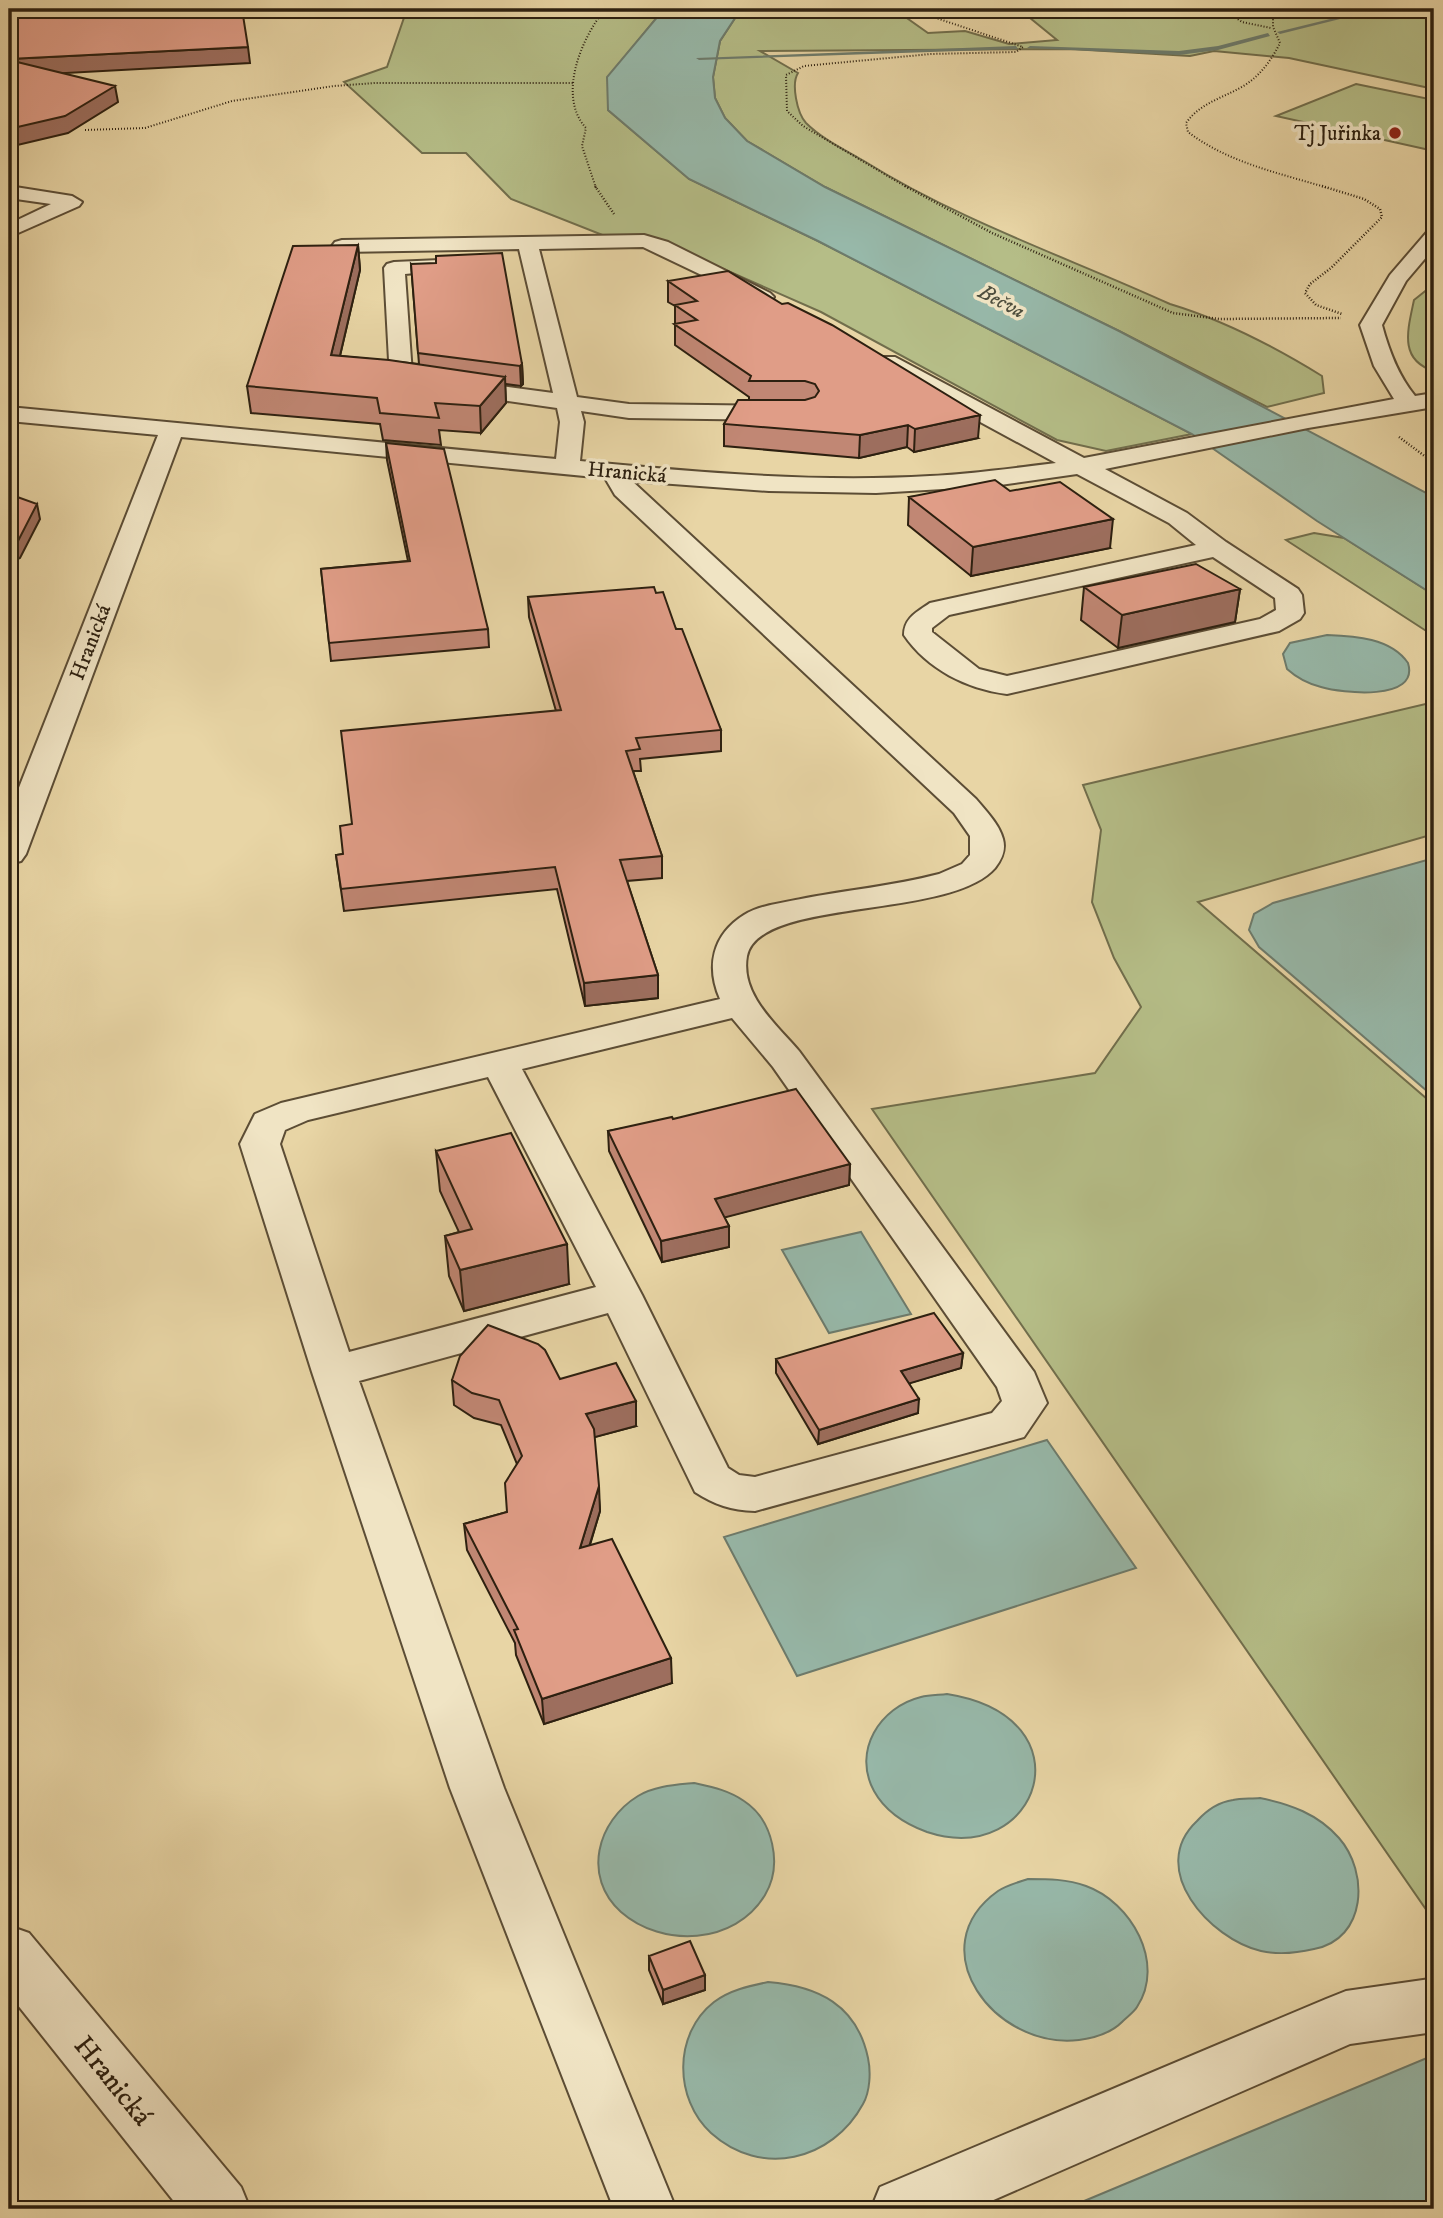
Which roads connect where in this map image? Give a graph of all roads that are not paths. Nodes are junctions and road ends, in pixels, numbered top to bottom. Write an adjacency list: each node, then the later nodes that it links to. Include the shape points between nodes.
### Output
1 (9, 192): 2 (street, via 72,202)
2 (9, 230)
3 (1434, 236): 10 (street, via 1364,322)
4 (342, 246): 5 (street)
5 (531, 253): 6 (street, via 635,240 661,246); 9 (street); 9 (street, via 394,268 401,379)
6 (784, 308)
7 (870, 354): 14 (street)
8 (1434, 400): 10 (street, Hranická)
9 (567, 403): 11 (street, via 629,411); 15 (street, via 572,422)
10 (1409, 403): 14 (street, Hranická)
11 (804, 413)
12 (9, 414): 13 (street, Hranická)
13 (172, 429): 15 (street, Hranická); 18 (street, Hranická)
14 (1082, 466): 16 (street, Hranická, via 963,482 841,487); 17 (street, via 1178,518)
15 (566, 467): 16 (street, Hranická)
16 (618, 471): 19 (street, via 615,475 624,490 965,806 985,831 986,858 960,880 760,920 737,940 730,955 730,973)
17 (1217, 548): 17 (street, via 1288,595 1290,613 1269,625 1007,685 966,676 918,635 918,625 940,609)
18 (9, 855)
19 (742, 1005): 20 (street); 21 (street, via 1018,1383 1024,1403 1008,1425 755,1494 730,1492 711,1480)
20 (499, 1061): 21 (street); 22 (street, via 295,1111 269,1123 260,1144)
21 (621, 1295): 22 (street)
22 (334, 1372): 26 (street, via 477,1788)
23 (9, 1951): 25 (street, Hranická)
24 (1434, 2009): 27 (street, via 1346,2018)
25 (219, 2209)
26 (645, 2209)
27 (902, 2209)

